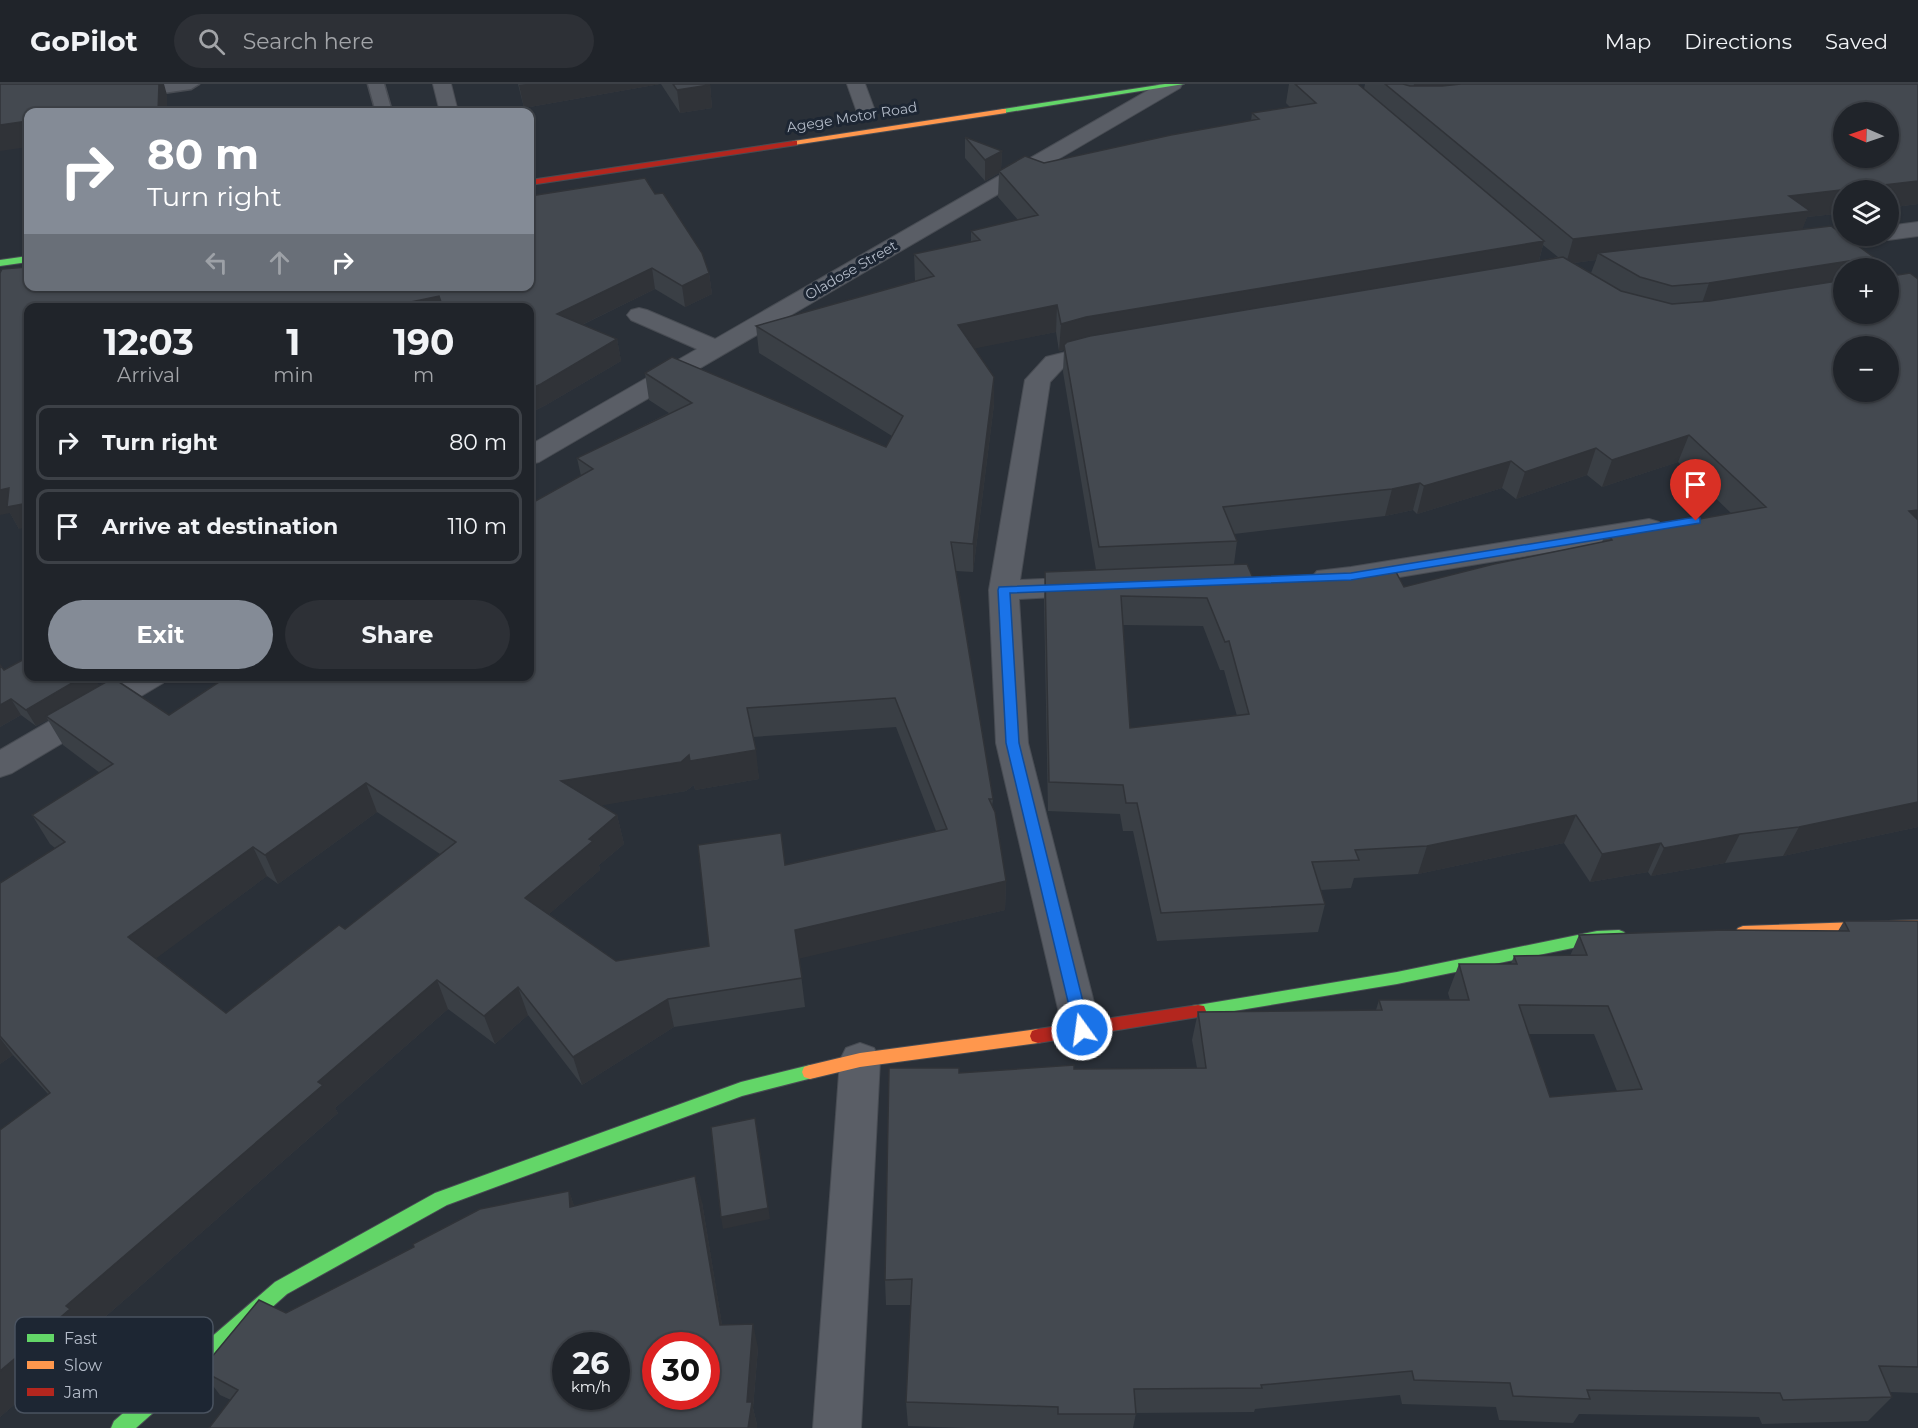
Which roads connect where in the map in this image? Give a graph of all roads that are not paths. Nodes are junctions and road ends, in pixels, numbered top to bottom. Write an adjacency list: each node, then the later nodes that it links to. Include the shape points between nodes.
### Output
1 (191, 84): 6 (lane)
2 (375, 84): 7 (lane)
3 (442, 84): 8 (street)
4 (856, 84): 9 (street)
5 (1175, 84): 10 (street, Agege Motor Road); 19 (street, Oladose Street)
6 (135, 92)
7 (383, 108)
8 (448, 108)
9 (865, 111)
10 (534, 182)
11 (1918, 230): 12 (street)
12 (1899, 232)
13 (1833, 240): 14 (street)
14 (1781, 246)
15 (24, 260): 16 (street)
16 (0, 263)
17 (639, 315): 19 (street)
18 (1132, 345): 24 (street, via 1055,362 1038,380)
19 (716, 348): 20 (street, Oladose Street)
20 (534, 454)
21 (1673, 524): 22 (street, via 1351,576)
22 (1303, 578)
23 (1112, 585): 24 (street)
24 (1004, 590): 30 (street, via 1012,743)
25 (143, 681): 26 (street)
26 (0, 765)
27 (1918, 926): 28 (street)
28 (1729, 932)
29 (1633, 935): 30 (street, via 1597,937 1397,978)
30 (1082, 1030): 31 (street)
31 (860, 1060): 32 (street, via 741,1089 441,1199 281,1288); 35 (street)
32 (213, 1348)
33 (139, 1413): 34 (street)
34 (122, 1428)
35 (837, 1428)

